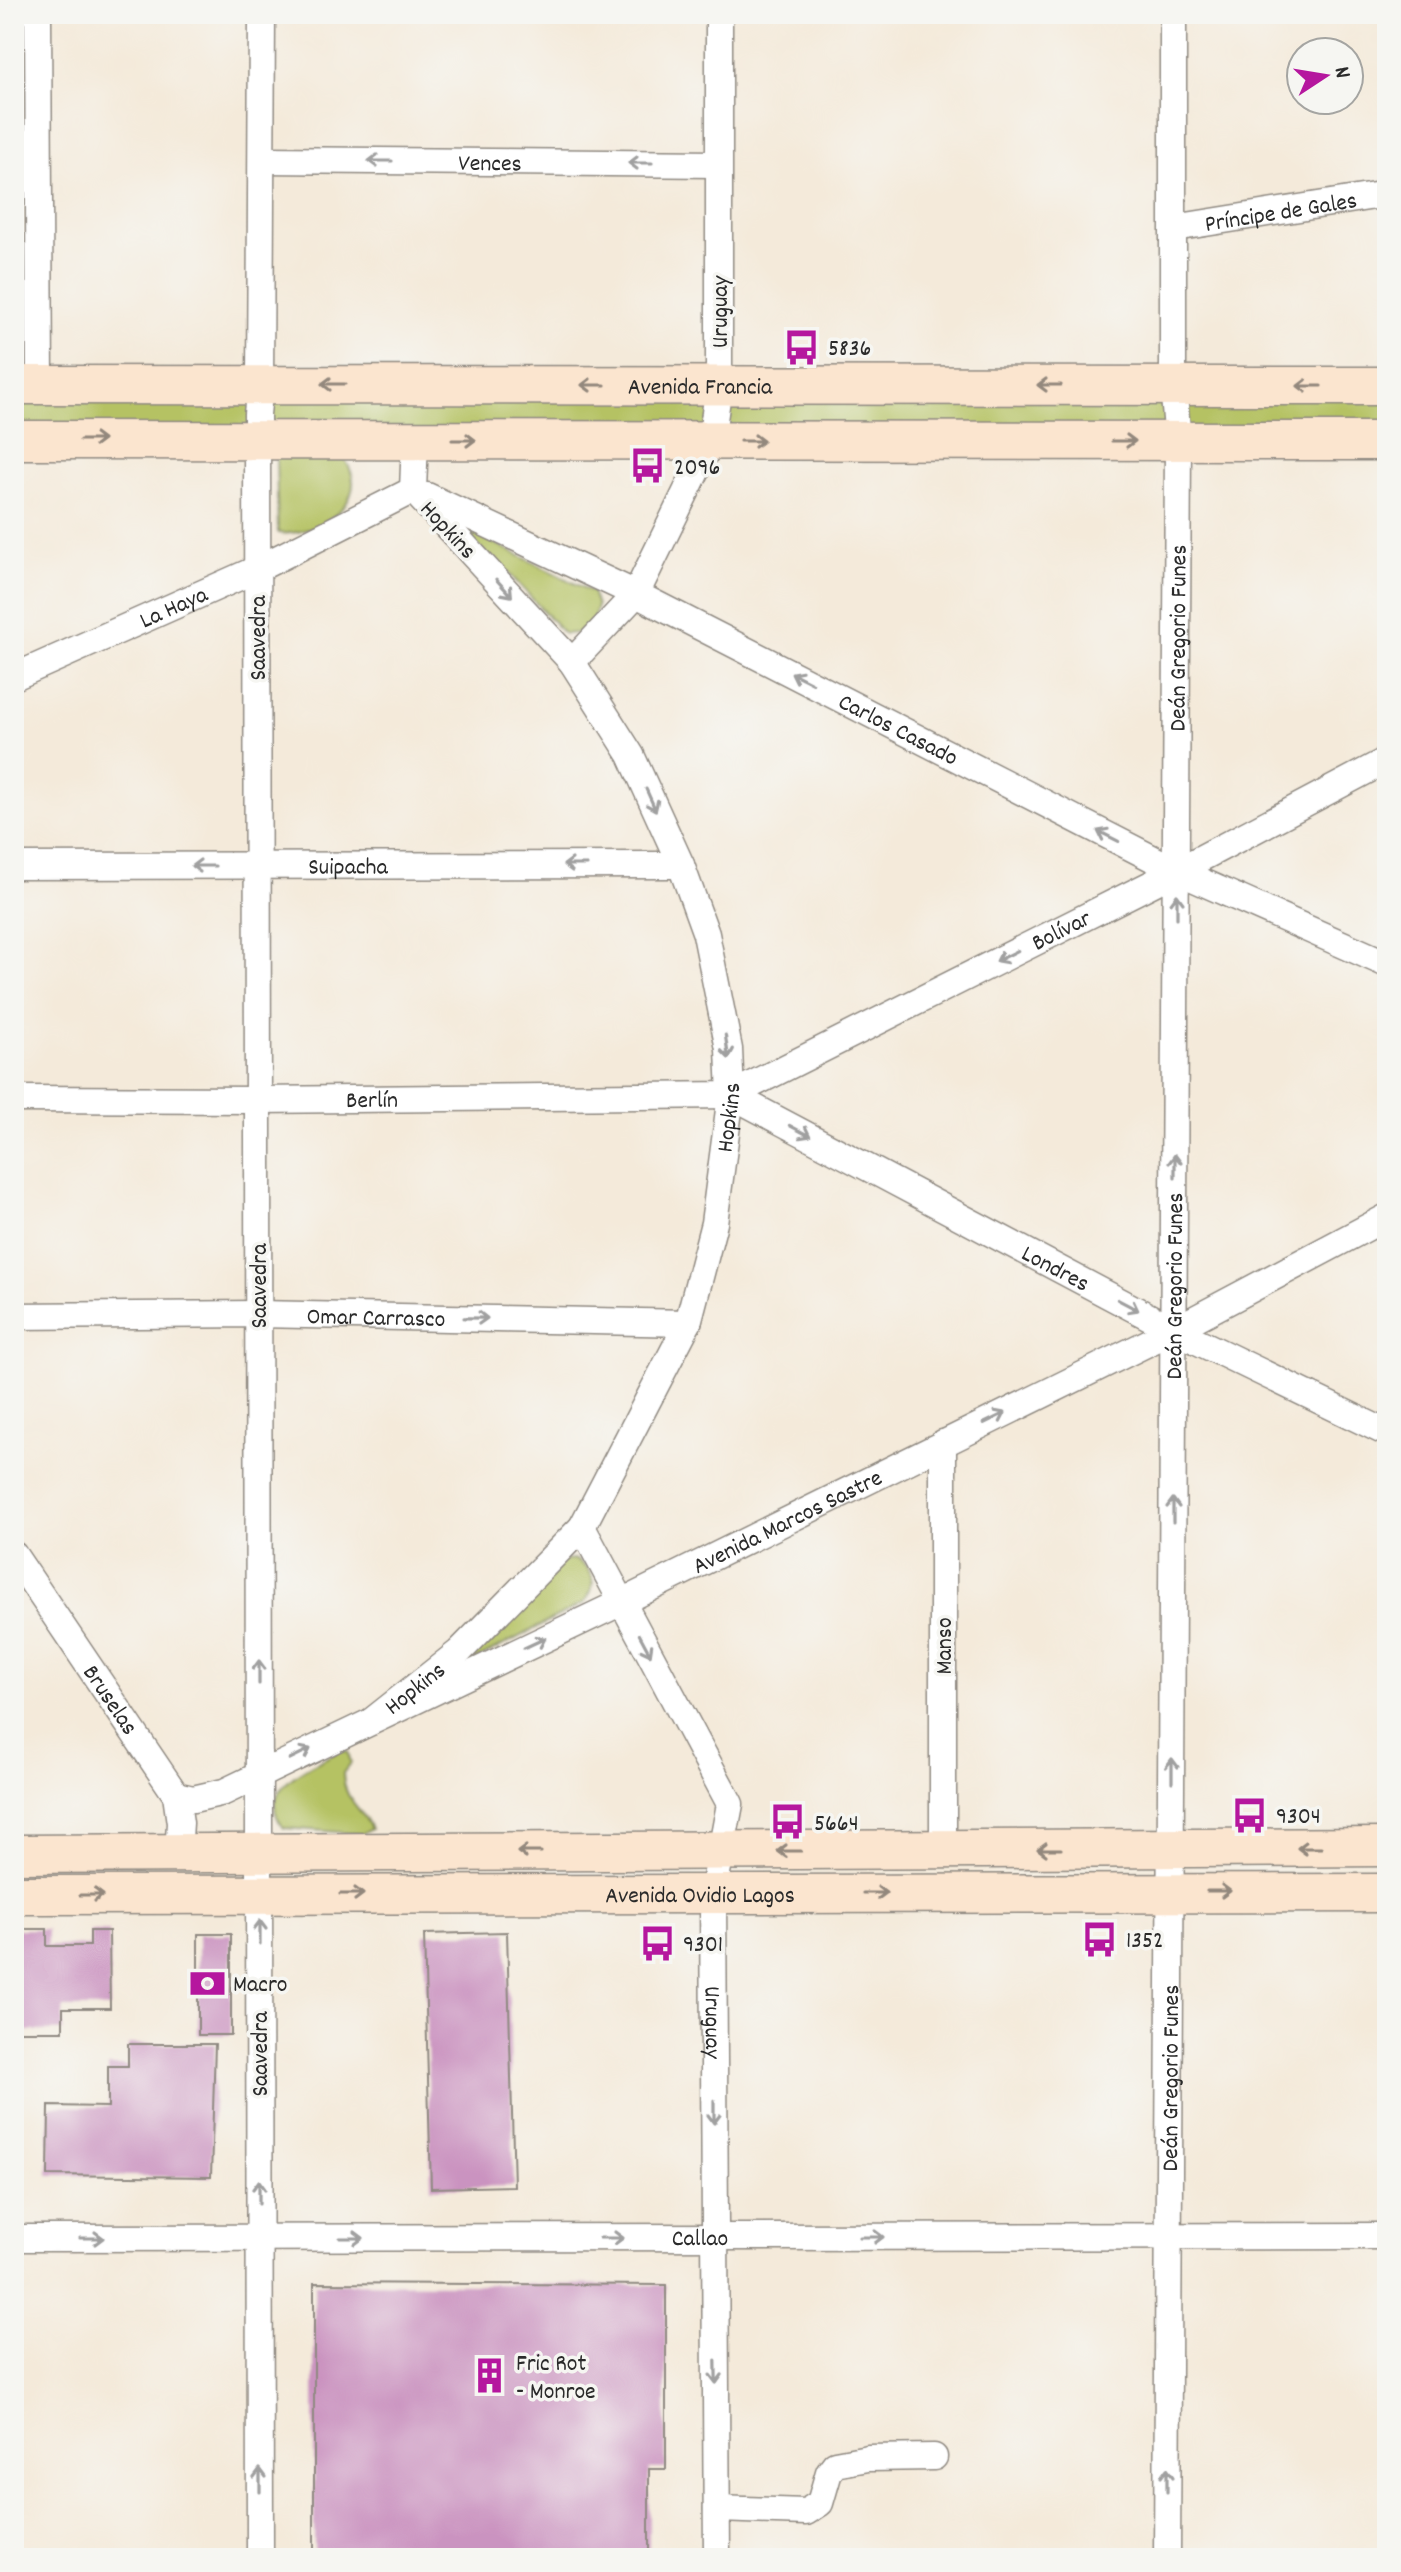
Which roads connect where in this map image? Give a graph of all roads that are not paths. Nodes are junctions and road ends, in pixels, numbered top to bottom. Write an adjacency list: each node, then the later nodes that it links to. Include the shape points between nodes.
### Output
1 (38, 14): 10 (street)
2 (262, 14): 5 (street, Saavedra)
3 (719, 14): 6 (street, Uruguay)
4 (1173, 14): 8 (street, Deán Gregorio Funes)
5 (264, 160): 6 (street, Vences, one-way to 5); 9 (street, Saavedra)
6 (718, 164): 11 (street, Uruguay)
7 (1387, 194): 8 (street, Príncipe de Gales)
8 (1174, 228): 12 (street, Deán Gregorio Funes)
9 (260, 383): 10 (main road, Avenida Francia); 11 (main road, Avenida Francia, one-way to 9); 15 (street, Saavedra)
10 (27, 385)
11 (719, 385): 12 (main road, Avenida Francia, one-way to 11); 17 (street, Uruguay)
12 (1173, 385): 13 (main road, Avenida Francia, one-way to 12); 18 (street, Deán Gregorio Funes)
13 (1387, 386)
14 (14, 440): 15 (main road, one-way to 15)
15 (257, 440): 16 (main road); 21 (street, Saavedra)
16 (415, 440): 17 (main road, one-way to 17); 20 (street)
17 (711, 441): 18 (main road, one-way to 18); 22 (street, Uruguay)
18 (1178, 441): 19 (main road); 29 (street, Deán Gregorio Funes)
19 (1387, 441)
20 (413, 490): 21 (street, La Haya); 22 (street, Carlos Casado); 23 (street, Hopkins, one-way to 23)
21 (257, 569): 24 (street, La Haya); 28 (street, Saavedra)
22 (636, 594): 23 (street, Uruguay); 29 (street, Carlos Casado, one-way to 22)
23 (572, 662): 26 (street, Hopkins, one-way to 26, via 631,755)
24 (14, 677)
25 (1387, 760): 29 (street, Bolívar)
26 (681, 865): 28 (street, Suipacha, one-way to 28); 31 (street, Hopkins, one-way to 31, via 706,934 729,1049)
27 (14, 866): 28 (street, Suipacha, one-way to 27)
28 (257, 866): 33 (street, Saavedra)
29 (1177, 871): 30 (street, Carlos Casado); 31 (street, Bolívar, one-way to 31); 38 (street, Deán Gregorio Funes, one-way to 29)
30 (1387, 964)
31 (731, 1095): 33 (street, Berlín); 37 (street, Hopkins, via 714,1223); 38 (street, Londres, one-way to 38)
32 (14, 1099): 33 (street, Berlín)
33 (258, 1100): 35 (street, Saavedra)
34 (1387, 1217): 38 (street, Avenida Marcos Sastre)
35 (258, 1314): 36 (street, Omar Carrasco); 37 (street, Omar Carrasco, one-way to 37); 45 (street, Saavedra, one-way to 35)
36 (14, 1316)
37 (688, 1323): 41 (street, Hopkins)
38 (1174, 1330): 39 (street, Londres); 40 (street, Avenida Marcos Sastre, one-way to 38); 48 (street, Deán Gregorio Funes, one-way to 38)
39 (1387, 1433)
40 (943, 1443): 43 (street, Avenida Marcos Sastre); 49 (street, Manso)
41 (582, 1527): 43 (street, Uruguay); 44 (street, Hopkins, via 459,1652)
42 (14, 1555): 46 (street, Bruselas)
43 (622, 1602): 44 (street, Avenida Marcos Sastre, one-way to 43); 50 (street, Uruguay, one-way to 50, via 730,1804)
44 (372, 1721): 45 (street, Avenida Marcos Sastre, one-way to 44)
45 (259, 1774): 46 (street, Avenida Marcos Sastre, via 224,1792 193,1799); 52 (street, Saavedra)
46 (176, 1795): 51 (street, Bruselas)
47 (1387, 1847): 48 (main road, Avenida Ovidio Lagos, one-way to 48)
48 (1171, 1848): 49 (main road, Avenida Ovidio Lagos, one-way to 49); 54 (street, Deán Gregorio Funes)
49 (943, 1850): 50 (main road, Avenida Ovidio Lagos, one-way to 50)
50 (721, 1851): 52 (main road, Avenida Ovidio Lagos, one-way to 52); 57 (street, Uruguay)
51 (178, 1853): 52 (main road, Avenida Ovidio Lagos); 53 (main road, Avenida Ovidio Lagos)
52 (260, 1853): 56 (street, Saavedra)
53 (14, 1854)
54 (1170, 1891): 55 (main road, Avenida Ovidio Lagos, one-way to 55); 57 (main road, Avenida Ovidio Lagos, one-way to 54); 60 (street, Deán Gregorio Funes)
55 (1387, 1893)
56 (260, 1894): 57 (main road, Avenida Ovidio Lagos, one-way to 57); 58 (main road, Avenida Ovidio Lagos, one-way to 56); 62 (street, Saavedra, one-way to 56)
57 (713, 1894): 63 (street, Uruguay, one-way to 63)
58 (14, 1895)
59 (1387, 2236): 60 (street, Callao)
60 (1169, 2237): 63 (street, Callao, one-way to 60); 68 (street, Deán Gregorio Funes, one-way to 60)
61 (14, 2238): 62 (street, Callao, one-way to 62)
62 (259, 2238): 63 (street, Callao, one-way to 63); 66 (street, Saavedra, one-way to 62)
63 (715, 2238): 65 (street, Uruguay, one-way to 65)
64 (934, 2457): 65 (street, via 835,2464 820,2503 806,2512)
65 (717, 2509): 67 (street, Uruguay)
66 (260, 2558)
67 (717, 2558)
68 (1167, 2558)

